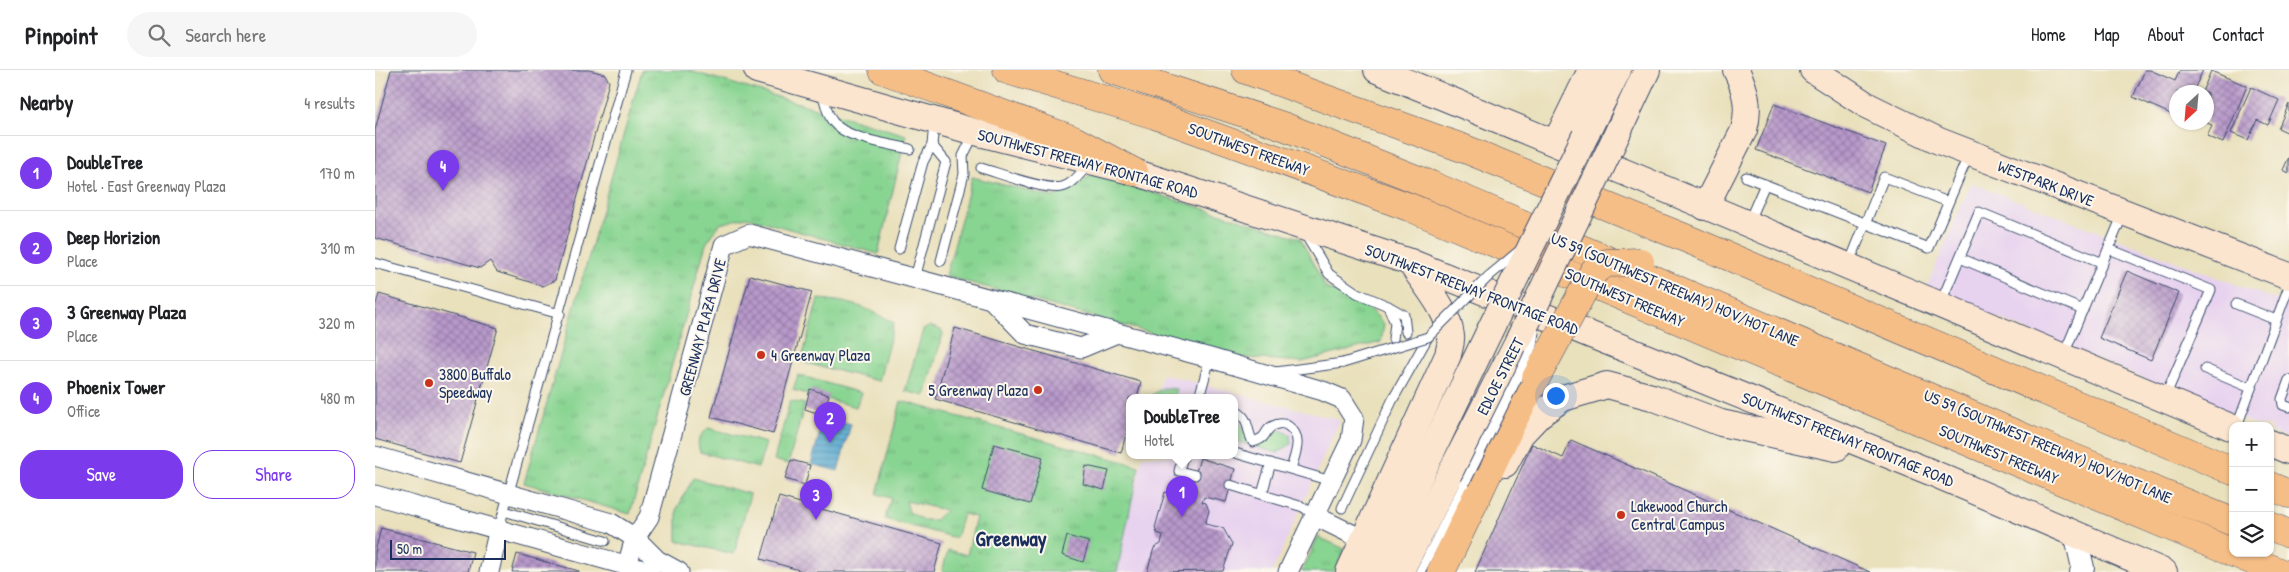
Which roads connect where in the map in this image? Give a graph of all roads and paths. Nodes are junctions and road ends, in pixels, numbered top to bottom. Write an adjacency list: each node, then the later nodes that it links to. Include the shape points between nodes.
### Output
1 (626, 70): 51 (lane)
2 (757, 70): 14 (main road, SOUTHWEST FREEWAY FRONTAGE ROAD)
3 (883, 70): 24 (highway, via 1074,140)
4 (1007, 70): 99 (highway, SOUTHWEST FREEWAY, via 1155,115 1409,206)
5 (1112, 70): 90 (highway, US 59 (SOUTHWEST FREEWAY) HOV/HOT LANE, via 1283,126 1431,184 2049,448)
6 (1148, 70): 33 (highway, via 1337,137)
7 (1246, 70): 74 (highway, via 1465,149 1690,240)
8 (1377, 70): 17 (main road)
9 (1657, 70): 13 (main road, EDLOE STREET)
10 (1736, 70): 28 (main road, via 1746,94 1747,118)
11 (1813, 70): 19 (main road, WESTPARK DRIVE, via 1868,106)
12 (1607, 74): 17 (main road); 33 (main road, EDLOE STREET, bridge)
13 (1640, 85): 34 (main road, EDLOE STREET, bridge)
14 (821, 88): 15 (main road, SOUTHWEST FREEWAY FRONTAGE ROAD); 18 (lane, via 827,112 840,128 851,134)
15 (934, 132): 16 (main road, SOUTHWEST FREEWAY FRONTAGE ROAD); 22 (lane); 36 (lane)
16 (975, 132): 20 (lane); 21 (main road, SOUTHWEST FREEWAY FRONTAGE ROAD)
17 (1556, 142): 28 (main road)
18 (910, 149)
19 (1969, 154): 27 (lane); 29 (main road, WESTPARK DRIVE)
20 (963, 156): 22 (lane); 38 (lane, via 964,174)
21 (1091, 161): 23 (lane, via 1075,179 1061,187 1049,187); 24 (main road, SOUTHWEST FREEWAY FRONTAGE ROAD)
22 (946, 162): 45 (lane)
23 (981, 168)
24 (1134, 172): 32 (main road, SOUTHWEST FREEWAY FRONTAGE ROAD)
25 (1746, 177): 26 (lane)
26 (1765, 184): 30 (lane); 31 (lane)
27 (1948, 202): 30 (lane, via 1884,177); 30 (lane, via 1929,248)
28 (1705, 208): 31 (main road)
29 (2124, 212): 35 (lane); 44 (main road, WESTPARK DRIVE)
30 (1865, 223): 43 (lane)
31 (1747, 225): 43 (main road)
32 (1299, 226): 39 (main road, SOUTHWEST FREEWAY FRONTAGE ROAD); 49 (lane, via 1329,274 1357,293)
33 (1538, 231): 34 (highway); 54 (lane, bridge); 108 (main road, EDLOE STREET, bridge)
34 (1570, 233): 40 (highway, bridge); 78 (main road, EDLOE STREET, bridge)
35 (2109, 248): 42 (lane); 63 (lane, via 2211,290)
36 (899, 249)
37 (1960, 258): 42 (lane, via 1979,212); 48 (lane); 50 (lane)
38 (941, 261)
39 (1410, 262): 76 (main road, SOUTHWEST FREEWAY FRONTAGE ROAD); 97 (main road, via 1433,294 1449,326 1451,338 1443,370)
40 (1640, 262): 87 (highway); 111 (highway, bridge, via 1607,263 1594,271 1511,422)
41 (375, 263): 51 (lane)
42 (2103, 264): 50 (lane)
43 (1848, 267): 48 (main road)
44 (2289, 276)
45 (915, 278): 57 (street, GREENWAY PLAZA DRIVE); 94 (street, GREENWAY PLAZA DRIVE, via 749,234 725,245 649,517)
46 (2289, 286): 52 (lane)
47 (2236, 304): 52 (lane)
48 (1939, 305): 56 (main road)
49 (1387, 306): 53 (lane, via 1404,316); 55 (lane, via 1395,323)
50 (2083, 310): 56 (lane)
51 (560, 314): 82 (lane)
52 (2276, 320): 61 (lane)
53 (1407, 332)
54 (1428, 337): 59 (lane, bridge, via 1343,363); 86 (lane, via 1392,401)
55 (1393, 340)
56 (2063, 357): 63 (main road)
57 (1210, 358): 59 (street, GREENWAY PLAZA DRIVE); 62 (lane)
58 (2205, 370): 61 (lane)
59 (1263, 373): 79 (street, GREENWAY PLAZA DRIVE, via 1342,400 1354,418 1351,440)
60 (2289, 380): 64 (lane, via 2282,399 2283,405)
61 (2251, 388): 66 (lane)
62 (1200, 394)
63 (2164, 399): 67 (main road)
64 (2288, 407)
65 (1238, 413): 75 (lane, via 1245,418 1253,442 1263,438 1275,424 1290,428 1298,445)
66 (2238, 422)
67 (2229, 426)
68 (2274, 445): 69 (main road)
69 (2289, 451)
70 (1238, 454): 73 (lane)
71 (375, 456): 82 (street)
72 (1182, 459): 77 (lane, via 1179,471)
73 (1271, 463): 75 (lane); 83 (lane)
74 (2229, 468)
75 (1291, 469): 79 (lane)
76 (1928, 471): 92 (main road, SOUTHWEST FREEWAY FRONTAGE ROAD); 112 (main road, via 1721,423 1652,397 1607,385 1563,398 1539,415 1521,434)
77 (1195, 475)
78 (1457, 479): 109 (main road, EDLOE STREET); 110 (lane)
79 (1331, 481): 88 (street, GREENWAY PLAZA DRIVE)
80 (1231, 485): 83 (lane)
81 (2274, 488): 84 (highway)
82 (509, 492): 89 (lane); 94 (street, via 611,523)
83 (1262, 494): 88 (lane, via 1303,506)
84 (2289, 494)
85 (375, 495): 89 (street)
86 (1342, 508)
87 (2229, 508)
88 (1315, 516): 97 (street); 106 (street, GREENWAY PLAZA DRIVE)
89 (502, 520): 96 (lane); 102 (street); 103 (street)
90 (2229, 520)
91 (2274, 528): 93 (highway)
92 (2075, 533): 101 (main road, SOUTHWEST FREEWAY FRONTAGE ROAD); 113 (street, via 2083,568)
93 (2289, 534)
94 (635, 538): 102 (street, GREENWAY PLAZA DRIVE); 105 (street, via 657,560)
95 (2274, 539): 98 (highway)
96 (605, 540)
97 (1364, 540): 107 (main road)
98 (2289, 545)
99 (2229, 551)
100 (2243, 557): 115 (highway, SOUTHWEST FREEWAY)
101 (2123, 564): 114 (main road, SOUTHWEST FREEWAY FRONTAGE ROAD)
102 (627, 566): 104 (street)
103 (489, 572)
104 (650, 572)
105 (679, 572)
106 (1288, 572)
107 (1349, 572)
108 (1374, 572)
109 (1400, 572)
110 (1420, 572)
111 (1441, 572)
112 (1451, 572)
113 (2081, 572)
114 (2164, 572)
115 (2279, 572)

